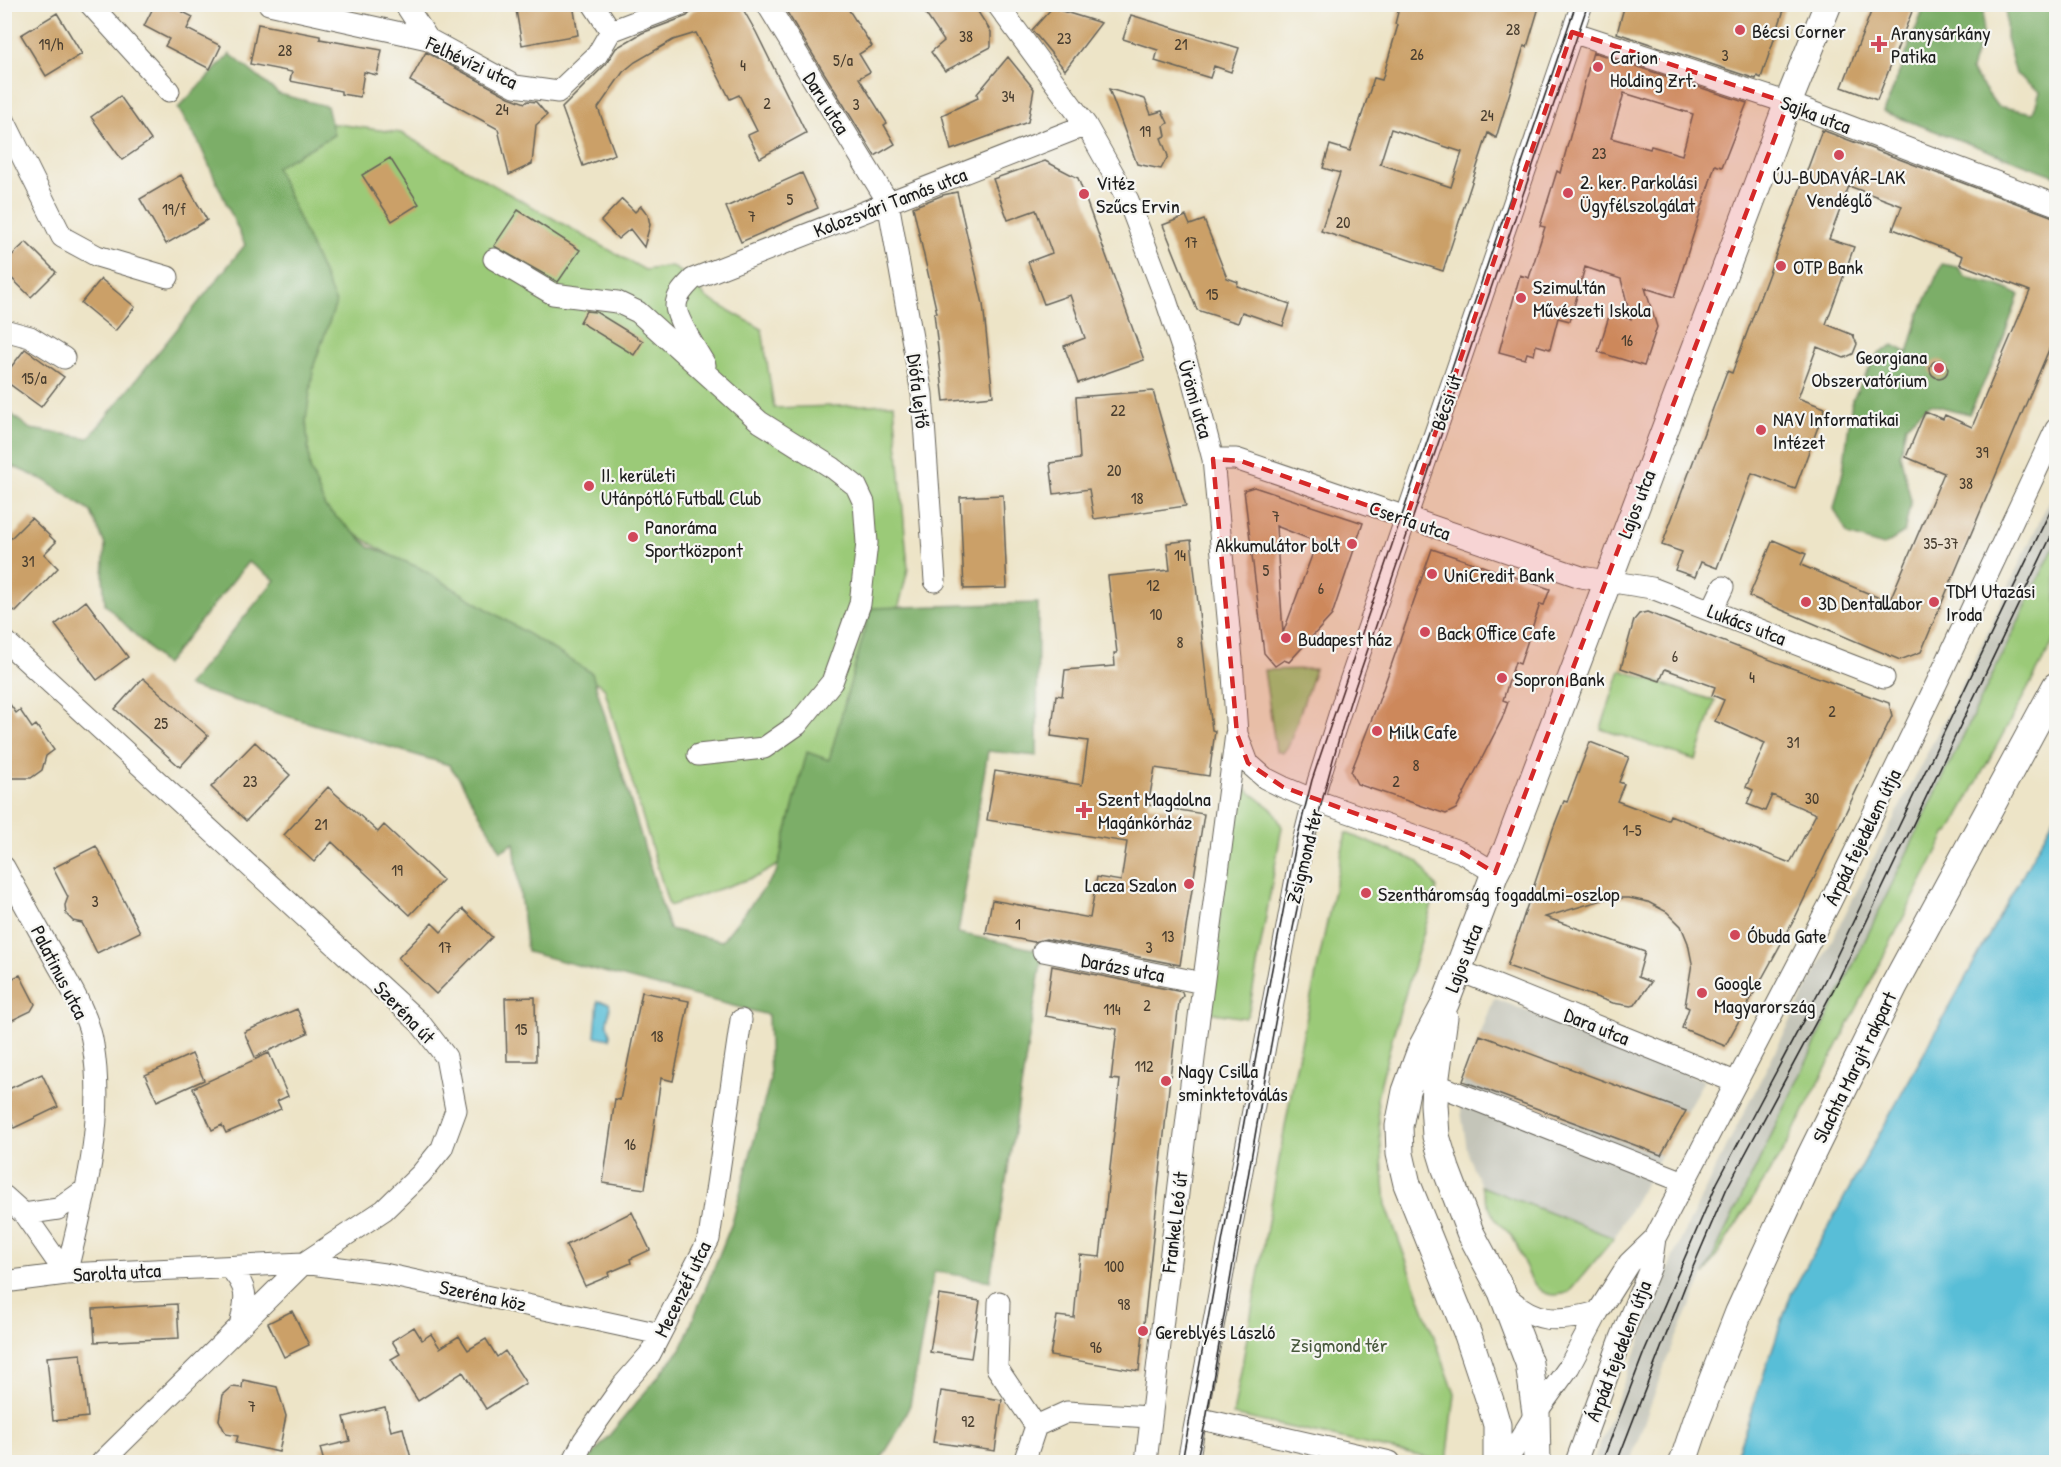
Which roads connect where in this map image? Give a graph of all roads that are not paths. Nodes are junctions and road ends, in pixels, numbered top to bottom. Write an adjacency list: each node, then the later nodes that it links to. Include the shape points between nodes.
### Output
1 (90, 4): 13 (street)
2 (268, 4): 12 (street, Felhévízi utca)
3 (405, 4): 12 (street)
4 (593, 4): 10 (street)
5 (682, 4): 10 (street)
6 (766, 4): 17 (street, Daru utca)
7 (997, 4): 16 (street, Ürömi utca)
8 (1582, 4): 11 (street, Bécsi út)
9 (1828, 4): 14 (main road, Lajos utca)
10 (611, 32): 12 (street, Felhévízi utca, via 597,54 558,92 515,86)
11 (1572, 32): 14 (street, Sajka utca); 26 (street, Bécsi út)
12 (428, 39)
13 (168, 91)
14 (1788, 103): 18 (street, Sajka utca); 28 (main road, Lajos utca)
15 (4, 120): 20 (street, via 62,237 98,256)
16 (1086, 125): 17 (street, Kolozsvári Tamás utca); 25 (street, Ürömi utca, via 1132,210 1192,378)
17 (888, 202): 23 (street, Kolozsvári Tamás utca, via 693,279 681,292 676,307); 27 (street, Diófa lejtő, via 922,394)
18 (2053, 204)
19 (494, 258): 23 (street, via 553,294 617,302 638,312)
20 (168, 277)
21 (4, 330): 22 (street, via 30,338)
22 (64, 358)
23 (716, 384): 35 (street, via 760,422 856,486 864,503 867,543 860,604 832,682 797,725 764,748)
24 (2056, 429): 44 (street, Árpád fejedelem útja, via 1830,903)
25 (1213, 459): 26 (street, Cserfa utca, via 1236,459); 34 (street, Ürömi utca)
26 (1406, 519): 28 (street, Cserfa utca, via 1581,577); 36 (street, Bécsi út)
27 (935, 581)
28 (1607, 581): 30 (street, Lukács utca, via 1652,588); 38 (main road, Lajos utca)
29 (1723, 587): 30 (street)
30 (1712, 610): 32 (street, Lukács utca)
31 (4, 640): 51 (street, Szeréna út, via 420,1023 446,1057 456,1110 442,1148 422,1174 384,1210)
32 (1884, 678)
33 (2056, 686): 74 (main road, Slachta Margit rakpart, via 1894,986 1810,1157 1739,1312)
34 (1237, 734): 36 (street, Ürömi utca, via 1248,763 1265,778); 41 (street)
35 (698, 755)
36 (1314, 800): 38 (street, Zsigmond tér, via 1461,852); 62 (street, Zsigmond tér, via 1302,846)
37 (4, 867): 47 (street, Palatinus utca, via 80,1004 93,1044 97,1089)
38 (1495, 873): 40 (main road, Lajos utca)
39 (1043, 951): 41 (street, Darázs utca)
40 (1458, 970): 42 (main road, Lajos utca); 44 (street, Dara utca)
41 (1203, 982): 61 (street, Frankel Leó út)
42 (1445, 1004): 45 (main road); 70 (main road, via 1422,1047 1406,1091 1399,1126 1400,1154 1407,1184 1484,1381 1497,1425)
43 (741, 1020): 59 (street, Mecenzéf utca, via 709,1239)
44 (1735, 1082): 46 (street, Árpád fejedelem útja)
45 (1435, 1084): 46 (street); 55 (main road, via 1436,1136 1446,1169 1470,1232)
46 (1683, 1182): 50 (street, Árpád fejedelem útja)
47 (86, 1190): 49 (street, via 58,1209); 53 (street, Palatinus utca)
48 (4, 1196): 49 (street)
49 (24, 1214): 53 (street)
50 (1655, 1238): 57 (street, Árpád fejedelem útja, via 1629,1263); 73 (street, Árpád fejedelem útja, via 1651,1266)
51 (304, 1263): 52 (street, Sarolta utca); 58 (street, Szeréna út); 59 (street, Szeréna köz, via 384,1274)
52 (229, 1267): 53 (street, Sarolta utca); 58 (street, via 239,1277 246,1298)
53 (66, 1274): 54 (street, Sarolta utca)
54 (4, 1282)
55 (1502, 1292): 57 (street, Árpád fejedelem útja, via 1532,1315 1550,1319); 60 (main road, via 1529,1363)
56 (999, 1302): 63 (street, via 997,1368)
57 (1598, 1312): 60 (street, Árpád fejedelem útja, via 1569,1367)
58 (240, 1326): 64 (street, Szeréna út)
59 (660, 1334): 65 (street, Mecenzéf utca, via 650,1354 584,1440)
60 (1536, 1413): 71 (street, Árpád fejedelem útja); 72 (main road)
61 (1150, 1417): 63 (street, via 1067,1412); 67 (street, Frankel Leó út)
62 (1197, 1418): 68 (street, Zsigmond tér); 69 (street)
63 (1036, 1426): 66 (street)
64 (102, 1462)
65 (573, 1462)
66 (1024, 1462)
67 (1146, 1462)
68 (1188, 1462)
69 (1390, 1462)
70 (1497, 1462)
71 (1506, 1462)
72 (1537, 1462)
73 (1576, 1462)
74 (1683, 1462)

